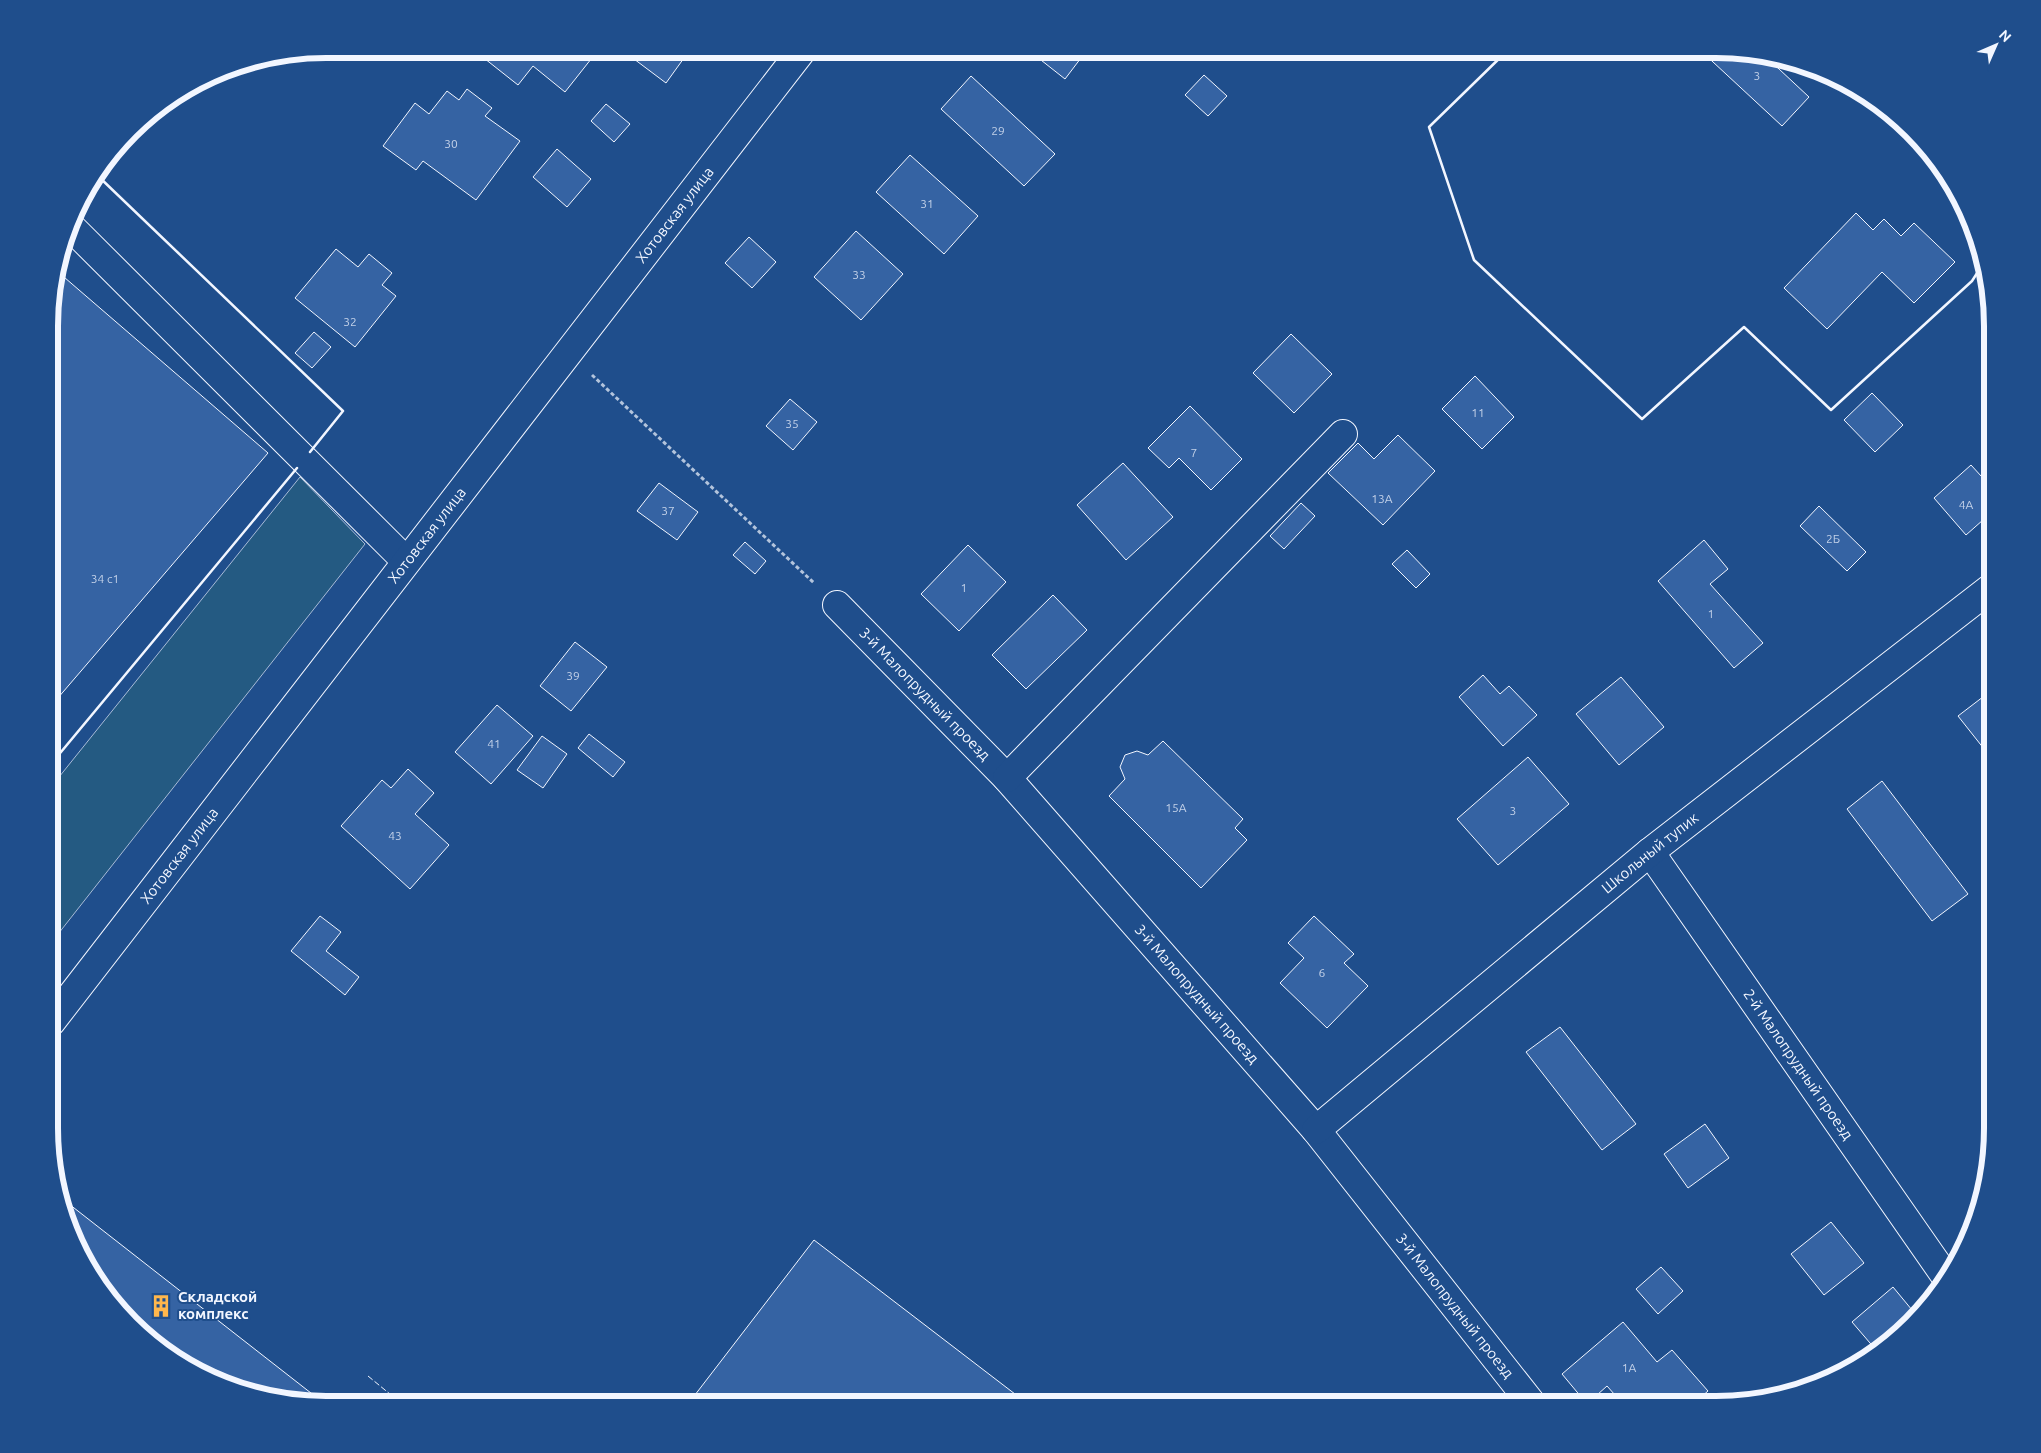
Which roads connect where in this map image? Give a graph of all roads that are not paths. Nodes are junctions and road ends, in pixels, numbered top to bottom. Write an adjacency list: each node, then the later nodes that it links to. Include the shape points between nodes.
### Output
1 (796, 58): 4 (street, Хотовская улица)
2 (75, 231): 4 (street)
3 (1343, 434): 7 (street)
4 (406, 561): 9 (street, Хотовская улица)
5 (1984, 592): 8 (street, Школьный тупик)
6 (837, 605): 7 (street, 3-й Малопрудный проезд)
7 (1007, 778): 10 (street, 3-й Малопрудный проезд)
8 (1650, 852): 10 (street, Школьный тупик); 11 (street, 2-й Малопрудный проезд)
9 (57, 1014)
10 (1316, 1130): 12 (street, 3-й Малопрудный проезд)
11 (1942, 1271)
12 (1526, 1396)

